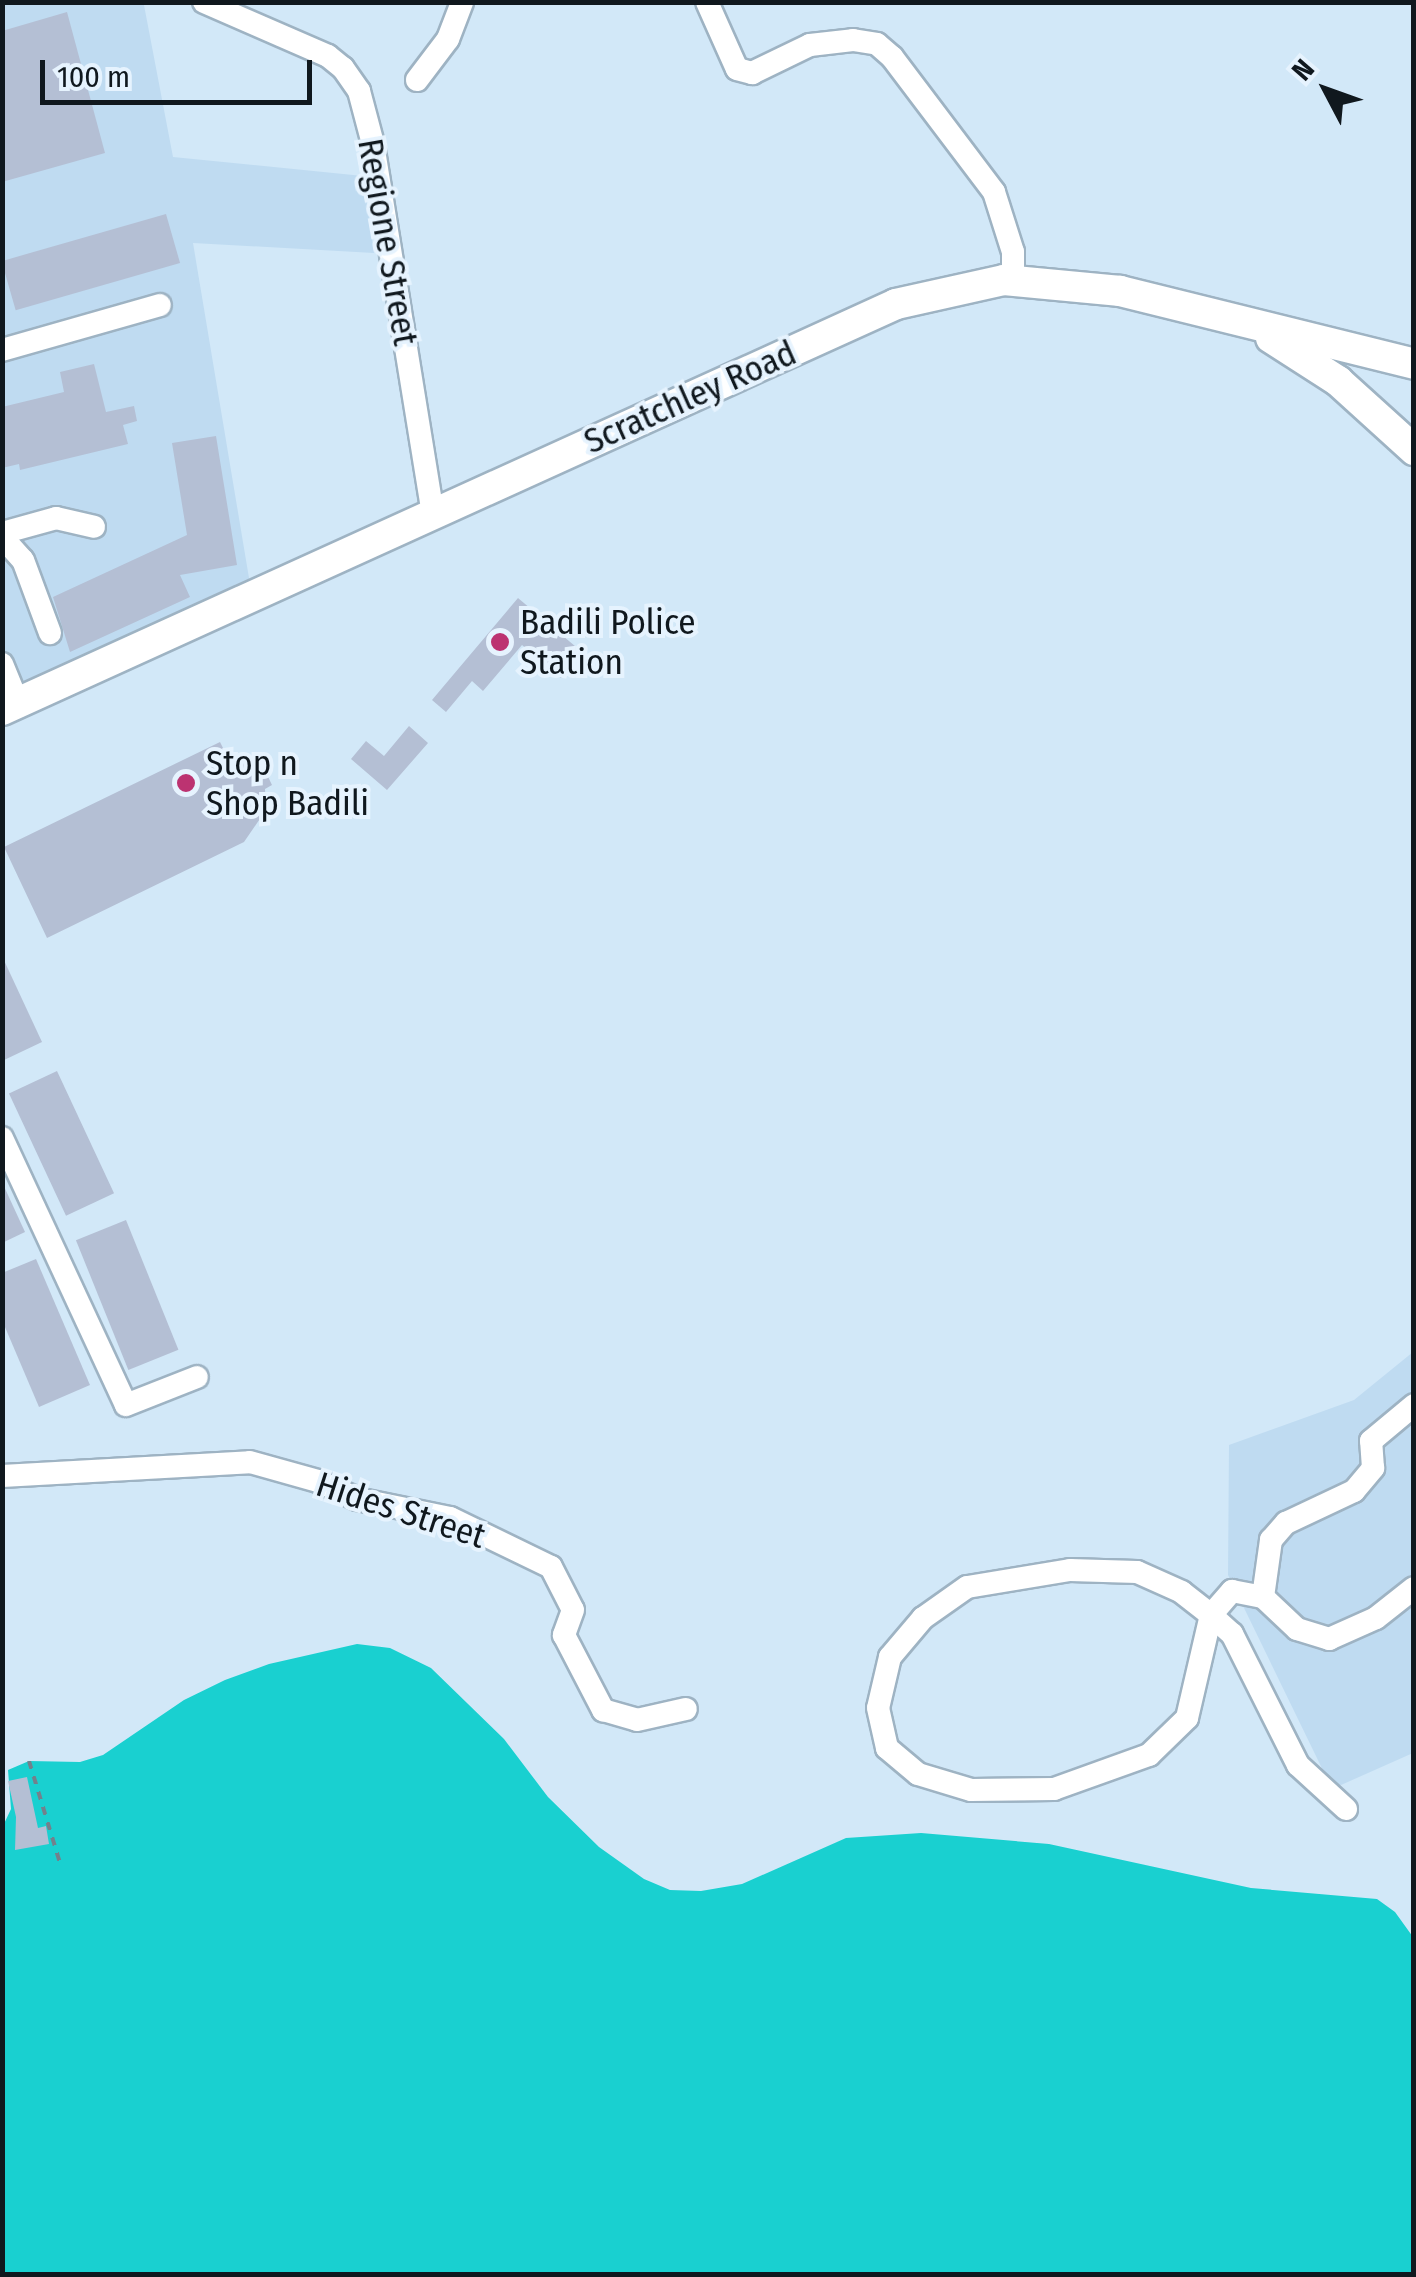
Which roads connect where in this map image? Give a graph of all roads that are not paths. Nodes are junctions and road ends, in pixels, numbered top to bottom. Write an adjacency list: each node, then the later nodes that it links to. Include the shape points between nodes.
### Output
1 (204, 2): 11 (street, Regione Street, via 328,56 359,91)
2 (462, 2): 4 (street, via 448,40)
3 (707, 2): 5 (street, via 737,69 752,73 810,45 853,40 877,44 892,56 994,192 1013,252)
4 (417, 80)
5 (1013, 281): 7 (main road, Scratchley Road, via 1120,292); 11 (main road, Scratchley Road, via 896,304)
6 (160, 305): 8 (street)
7 (1242, 321): 9 (main road, Scratchley Road); 10 (main road, via 1338,381)
8 (2, 350)
9 (1414, 364)
10 (1414, 450)
11 (433, 514): 16 (main road, Scratchley Road)
12 (94, 527): 13 (street, via 56,518)
13 (2, 535): 14 (street, via 23,560)
14 (50, 633)
15 (2, 664): 16 (street)
16 (10, 707)
17 (2, 1138): 18 (street, via 126,1405)
18 (197, 1377)
19 (1414, 1405): 22 (street, via 1372,1441 1374,1468 1354,1490 1286,1523 1271,1540)
20 (2, 1476): 24 (street, Hides Street, via 250,1462 357,1500 450,1518 550,1567 573,1610 564,1635 603,1710 637,1720)
21 (1414, 1588): 22 (street, via 1376,1618 1329,1638 1297,1629)
22 (1263, 1597): 23 (street, via 1232,1591)
23 (1211, 1615): 23 (street, via 1182,1592 1137,1572 1070,1570 968,1587 924,1618 890,1658 878,1708 887,1748 918,1774 971,1790 1054,1789 1149,1755 1187,1718); 25 (street, via 1232,1634 1298,1765)
24 (686, 1710)
25 (1346, 1809)

